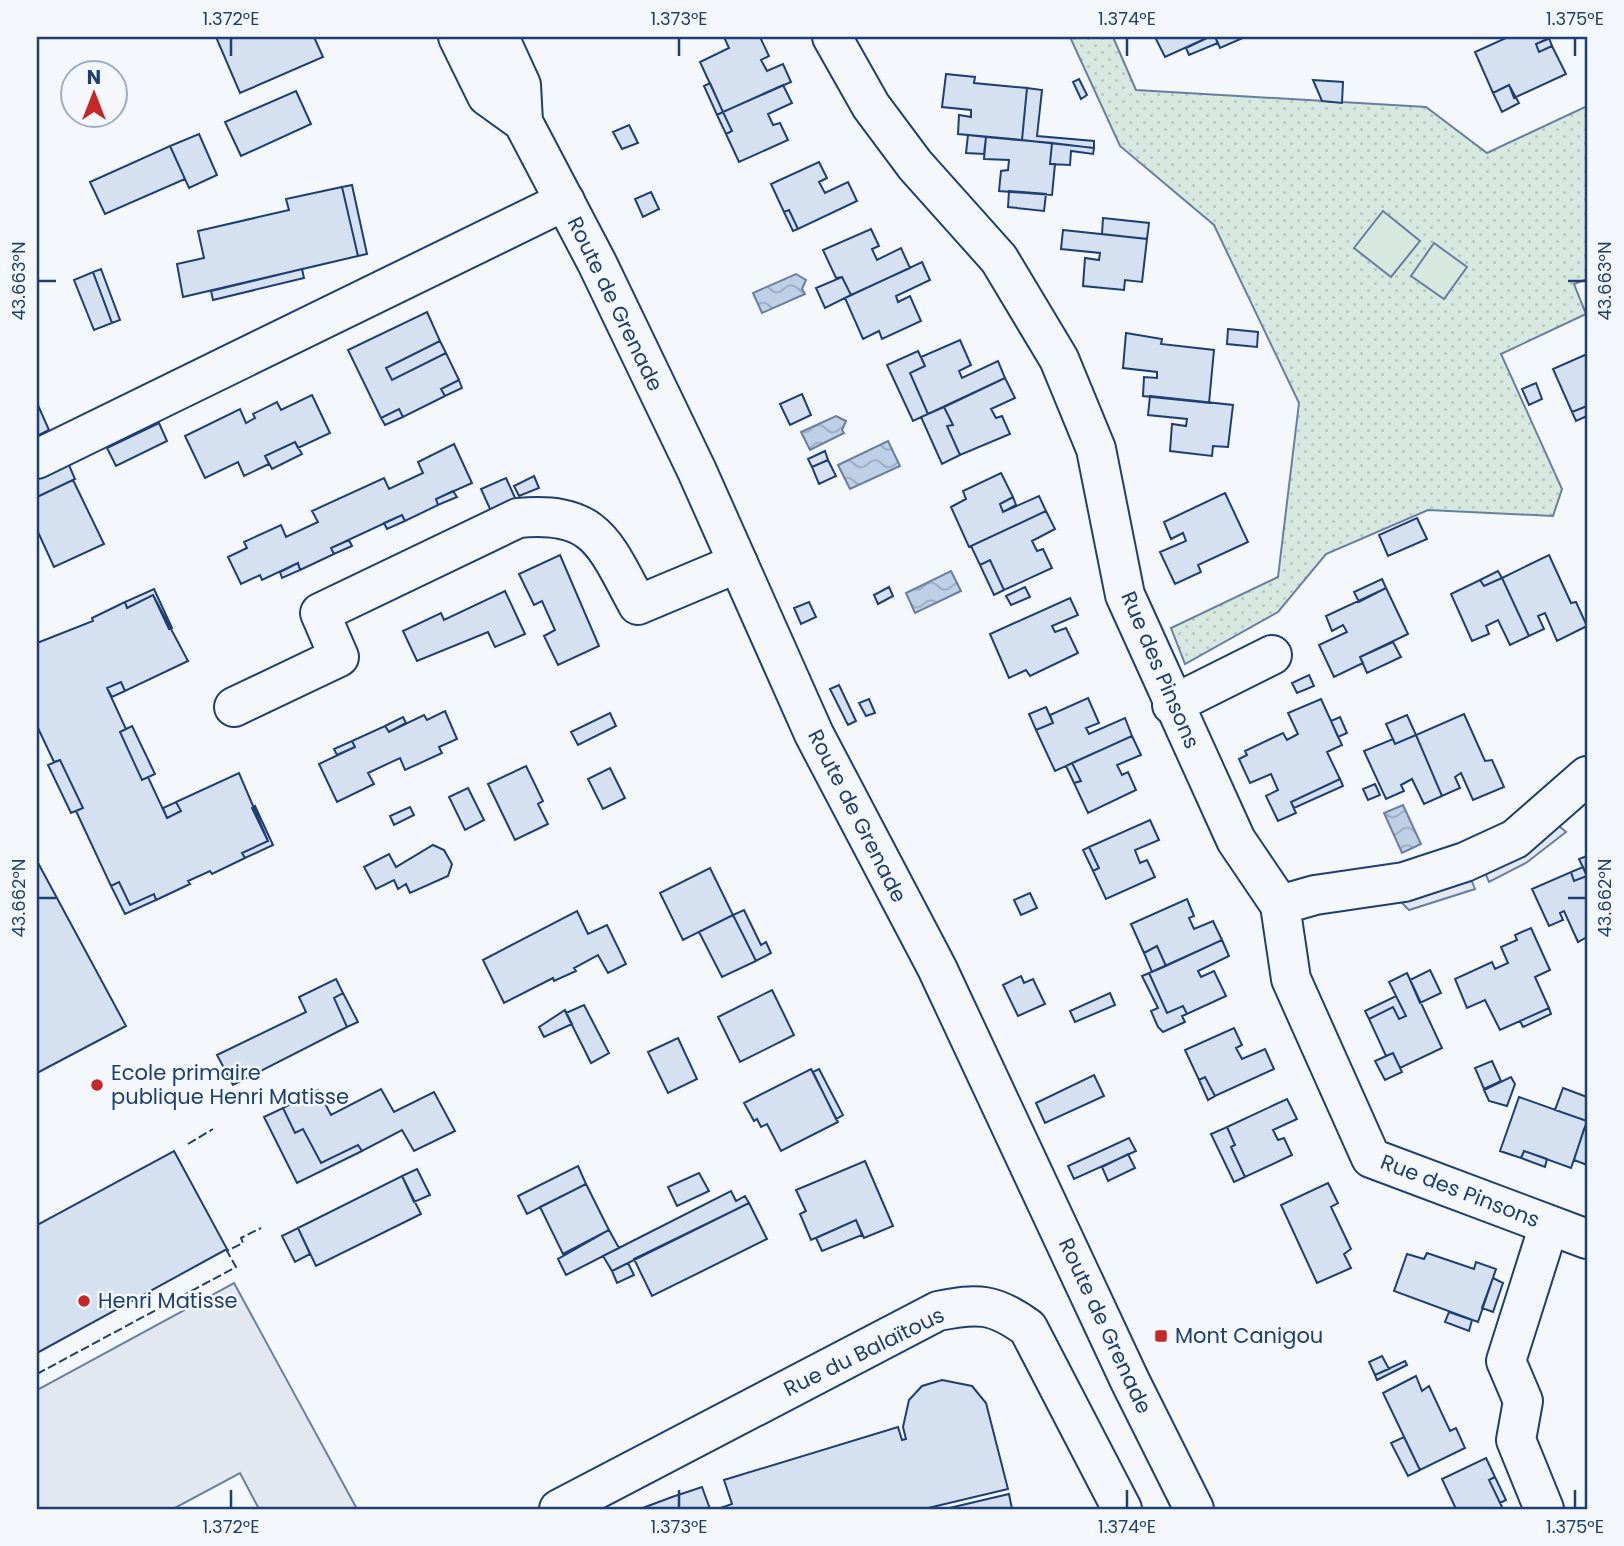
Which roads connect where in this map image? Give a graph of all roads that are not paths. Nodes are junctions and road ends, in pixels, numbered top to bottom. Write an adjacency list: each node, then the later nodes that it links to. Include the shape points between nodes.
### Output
1 (458, 37): 4 (street, Route de Grenade, via 487,96)
2 (499, 37): 4 (street, Route de Grenade, via 521,85)
3 (832, 37): 9 (street, Rue des Pinsons, via 871,106 915,165 999,259 1059,359 1096,449 1125,595)
4 (523, 122): 5 (street, Route de Grenade)
5 (565, 201): 6 (street); 7 (street, Route de Grenade)
6 (37, 458)
7 (738, 563): 10 (street, via 638,605 610,554 586,525 548,515 518,518 320,613 339,657); 17 (street, Route de Grenade, via 814,734 937,968)
8 (1272, 655): 9 (street)
9 (1172, 705): 12 (street, Rue des Pinsons, via 1236,840)
10 (234, 707)
11 (1587, 776): 12 (street, via 1516,839 1465,862 1404,882)
12 (1280, 905): 13 (street, Rue des Pinsons, via 1291,979 1371,1157)
13 (1549, 1225): 14 (street, Rue des Pinsons); 18 (street, Rue des Pinsons, via 1506,1361 1523,1401 1516,1440)
14 (1587, 1239)
15 (559, 1509): 16 (street, Rue du Balaïtous, via 938,1311 967,1305 1003,1310 1028,1328)
16 (1122, 1509)
17 (1194, 1509)
18 (1544, 1509)

